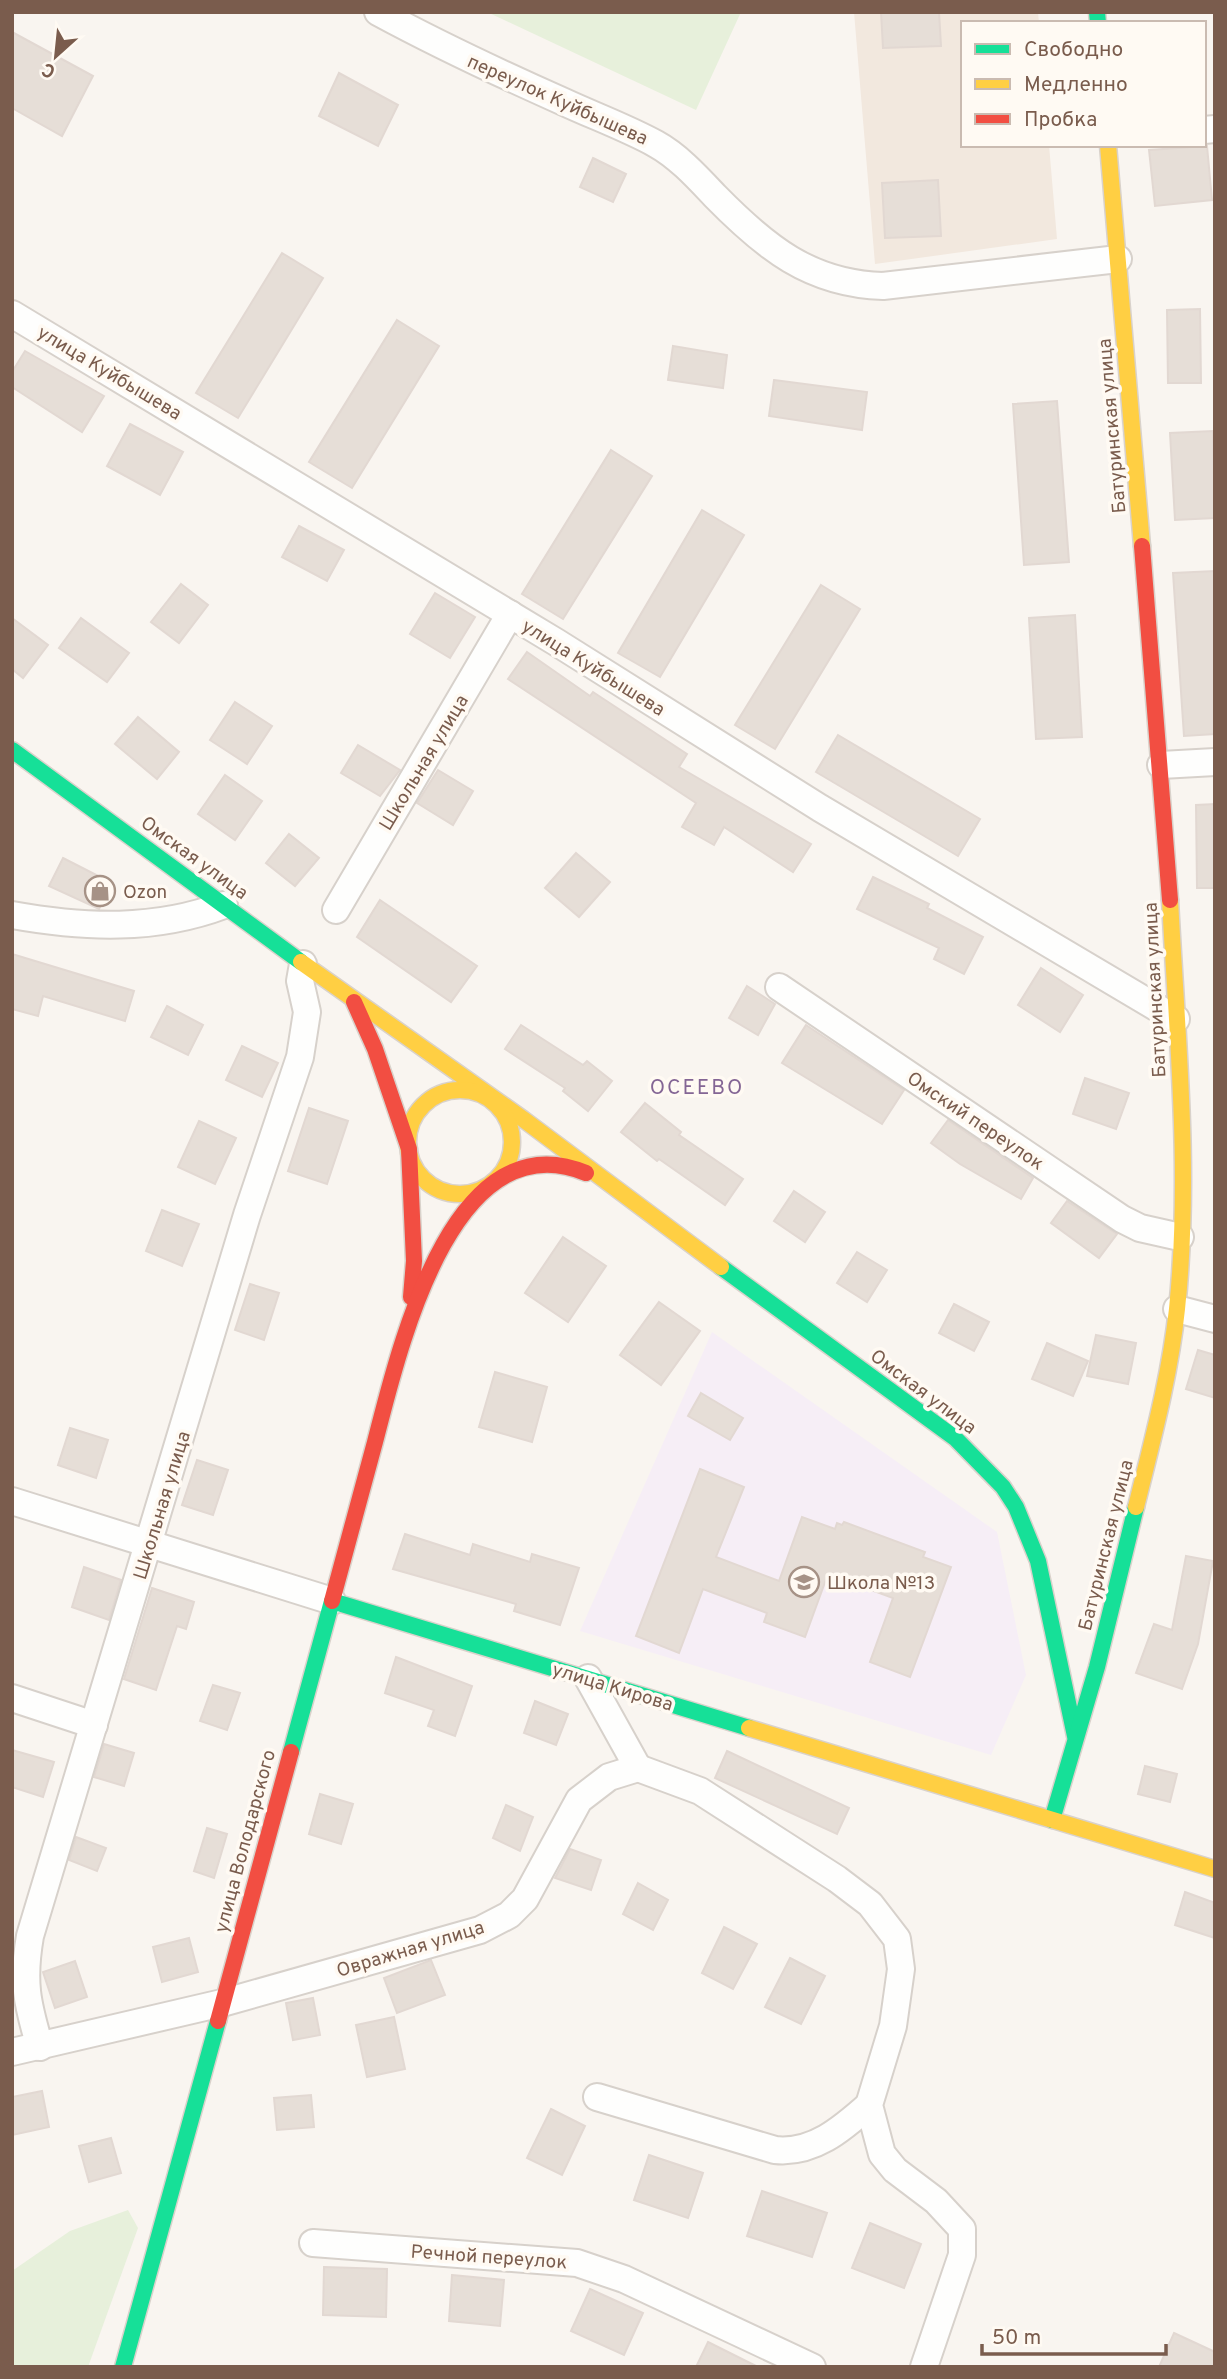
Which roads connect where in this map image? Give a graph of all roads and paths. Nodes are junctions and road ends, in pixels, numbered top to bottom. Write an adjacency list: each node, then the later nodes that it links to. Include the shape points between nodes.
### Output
1 (378, 12): 3 (street, переулок Куйбышева, via 442,47 658,145 742,223 781,253 830,279 883,286)
2 (1108, 147): 3 (main road, Батуринская улица)
3 (1118, 259): 8 (main road, Батуринская улица)
4 (12, 314): 5 (street, улица Куйбышева)
5 (510, 614): 10 (street, Школьная улица); 15 (street, улица Куйбышева, via 820,808)
6 (12, 750): 9 (main road, Омская улица)
7 (1215, 762): 8 (street)
8 (1161, 765): 15 (main road, Батуринская улица)
9 (225, 905): 11 (street, via 195,916 117,927); 12 (main road, Омская улица)
10 (335, 910)
11 (12, 915)
12 (303, 964): 14 (main road, Омская улица); 25 (street, Школьная улица, via 300,981 307,1012 300,1057 247,1215)
13 (779, 987): 20 (street, Омский переулок, via 1122,1219)
14 (352, 999): 16 (main road, Омская улица); 17 (main road, Омская улица, via 375,1049)
15 (1176, 1019): 20 (main road, Батуринская улица, via 1184,1157)
16 (490, 1097): 17 (main road, via 456,1091 430,1100 413,1121); 18 (main road, Омская улица); 19 (main road, via 505,1115 512,1142 507,1164)
17 (409, 1149): 19 (main road, via 419,1174 441,1191 468,1194); 23 (main road, улица Володарского, via 414,1261)
18 (598, 1178): 19 (main road, Омская улица, via 547,1162); 30 (main road, Омская улица, via 955,1438 989,1469 1015,1505 1048,1594)
19 (494, 1182): 23 (main road, улица Володарского, via 446,1241)
20 (1180, 1237): 21 (main road, Батуринская улица)
21 (1177, 1309): 22 (street); 30 (main road, Батуринская улица, via 1147,1466)
22 (1215, 1319)
23 (406, 1326): 26 (main road, улица Володарского)
24 (12, 1501): 25 (street, улица Кирова)
25 (149, 1544): 26 (street, улица Кирова); 29 (street, Школьная улица)
26 (332, 1601): 27 (main road, улица Кирова); 34 (main road, улица Володарского)
27 (588, 1678): 31 (street); 32 (main road, улица Кирова)
28 (12, 1698): 29 (street)
29 (94, 1725): 35 (street, Школьная улица, via 25,1964 26,1999)
30 (1076, 1740): 32 (main road, Батуринская улица)
31 (638, 1768): 34 (street, Овражная улица, via 609,1777 579,1800 525,1899 509,1915 480,1930); 38 (street, via 700,1791 826,1871 870,1904 897,1938 901,1969 893,2026)
32 (1052, 1820): 33 (main road, улица Кирова)
33 (1215, 1869)
34 (222, 2003): 35 (street, Овражная улица); 40 (main road, улица Володарского)
35 (40, 2047): 36 (street, Овражная улица)
36 (12, 2052)
37 (597, 2096): 38 (street, via 794,2152 818,2143)
38 (869, 2105): 42 (street, via 882,2154 962,2229 962,2255)
39 (313, 2244): 41 (street, Речной переулок, via 577,2263 624,2279)
40 (123, 2367)
41 (812, 2367)
42 (924, 2367)

